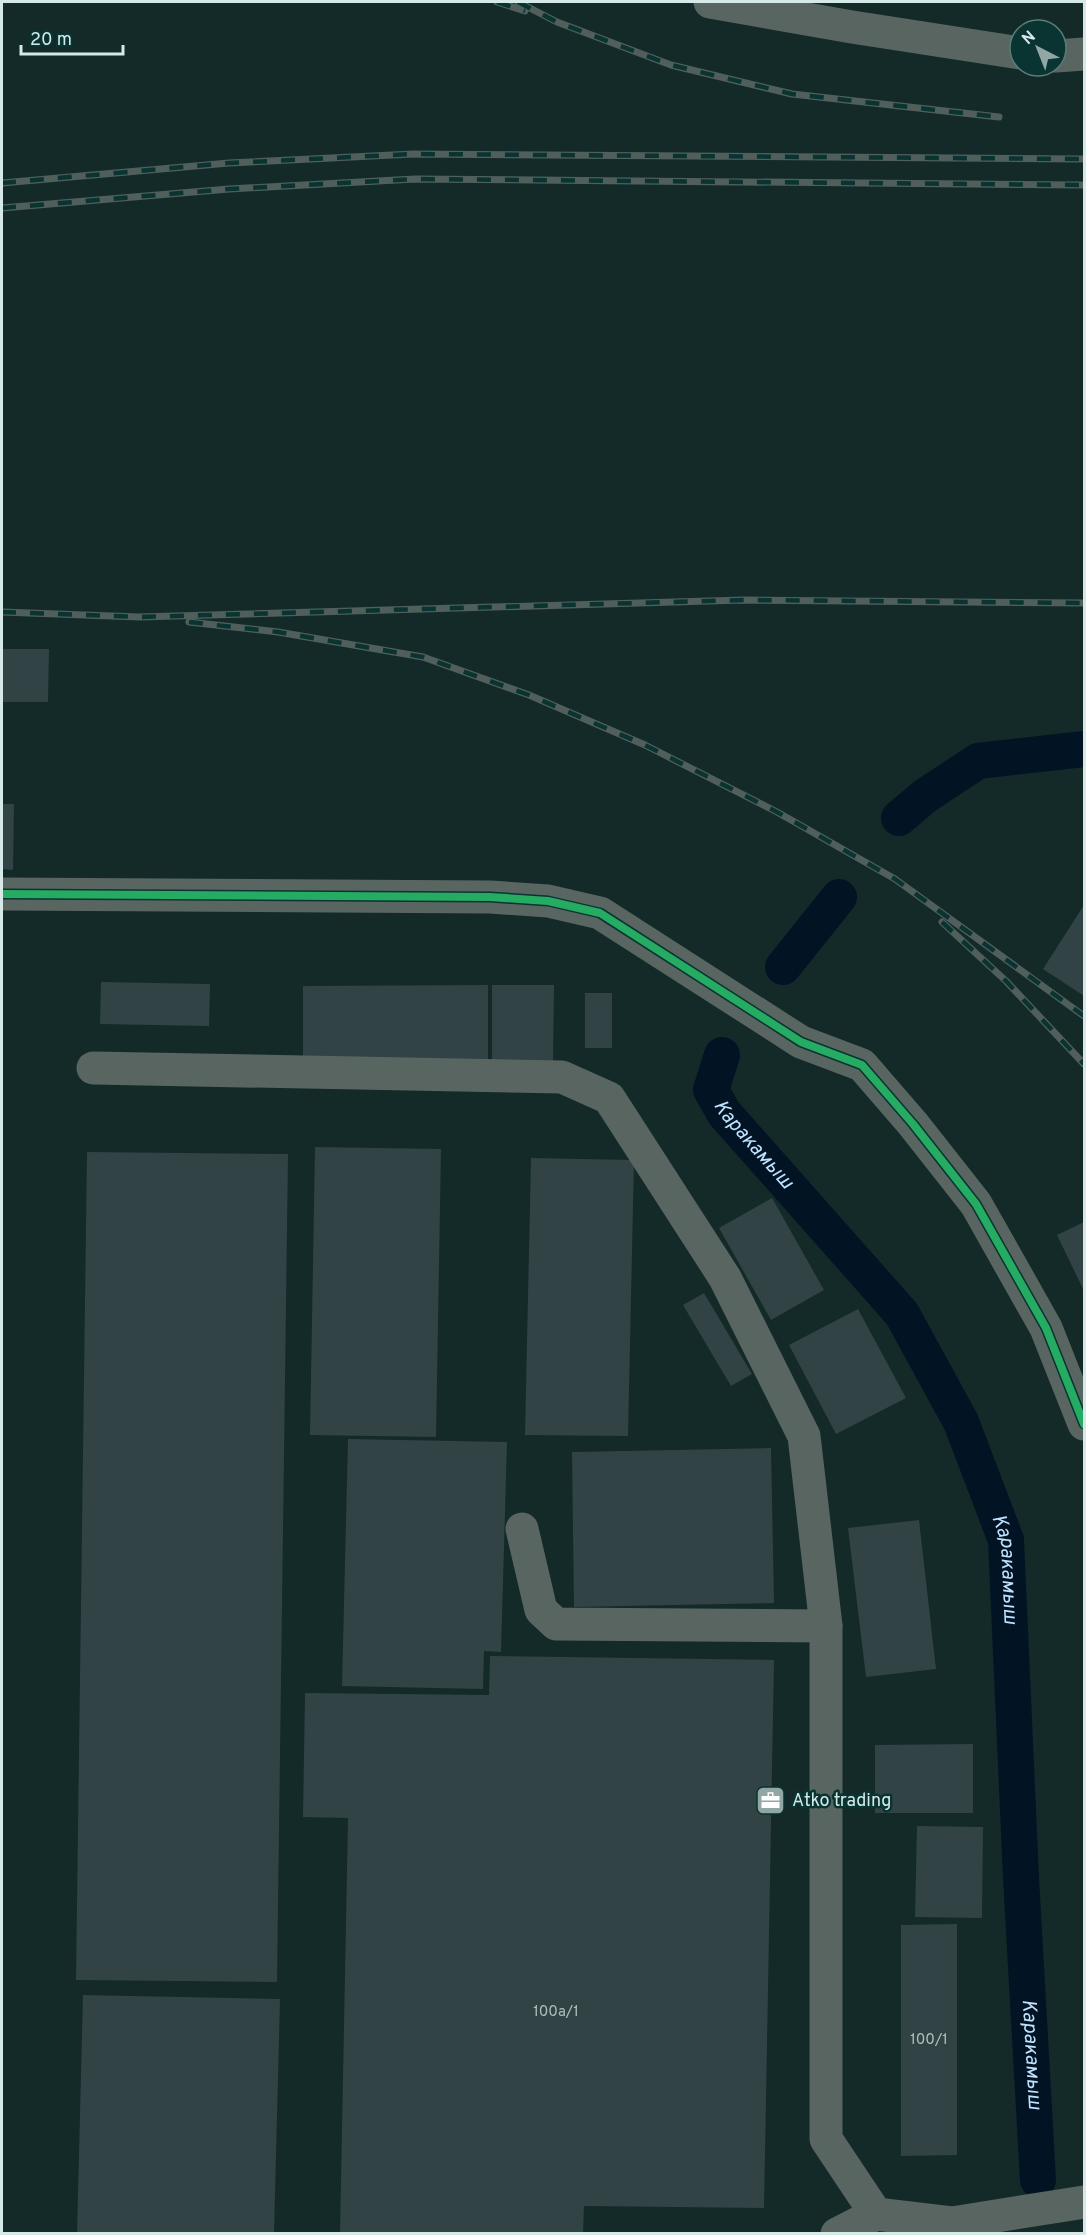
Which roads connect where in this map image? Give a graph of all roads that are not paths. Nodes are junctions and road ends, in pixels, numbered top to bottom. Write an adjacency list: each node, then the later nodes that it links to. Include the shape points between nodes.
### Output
1 (710, 2): 2 (street)
2 (1008, 51)
3 (1084, 54): 4 (street)
4 (1068, 55)
5 (2, 894): 7 (street, via 490,897 548,901 600,913 801,1042 862,1065 976,1204 1046,1328)
6 (93, 1068): 9 (street, via 562,1077 609,1098 724,1278 804,1436)
7 (1084, 1424)
8 (522, 1529): 9 (street, via 541,1610 556,1624)
9 (826, 1626): 11 (street, via 826,2139)
10 (1084, 2202): 11 (street, via 951,2223)
11 (876, 2214): 12 (street)
12 (837, 2234)

